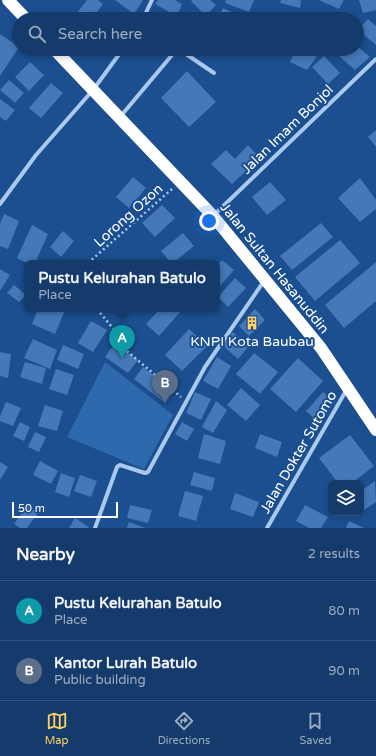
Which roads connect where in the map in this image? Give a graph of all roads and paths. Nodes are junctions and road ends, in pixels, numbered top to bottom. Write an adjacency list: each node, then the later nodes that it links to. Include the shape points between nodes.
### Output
1 (8, 0): 3 (highway)
2 (152, 0): 4 (street)
3 (19, 12)
4 (146, 12)
5 (61, 56): 11 (highway, Jalan Sultan Hasanuddin)
6 (118, 56): 11 (street)
7 (171, 56): 12 (street)
8 (189, 56): 10 (street)
9 (376, 59): 15 (street, Jalan Imam Bonjol)
10 (214, 73)
11 (93, 90): 12 (highway, Jalan Sultan Hasanuddin); 14 (street, via 36,155)
12 (119, 117): 13 (highway, Jalan Sultan Hasanuddin)
13 (180, 181): 15 (highway, Jalan Sultan Hasanuddin); 16 (path, Lorong Ozon)
14 (0, 204)
15 (213, 216): 17 (highway, Jalan Sultan Hasanuddin)
16 (91, 260)
17 (265, 280): 19 (highway, Jalan Sultan Hasanuddin, via 321,348); 22 (street, via 205,367 148,472 120,465 117,467)
18 (99, 312): 20 (path, via 116,332 114,340)
19 (347, 388): 21 (highway, Jalan Sultan Hasanuddin); 23 (street, Jalan Dokter Sutomo)
20 (184, 400)
21 (376, 430)
22 (95, 528)
23 (268, 528)

